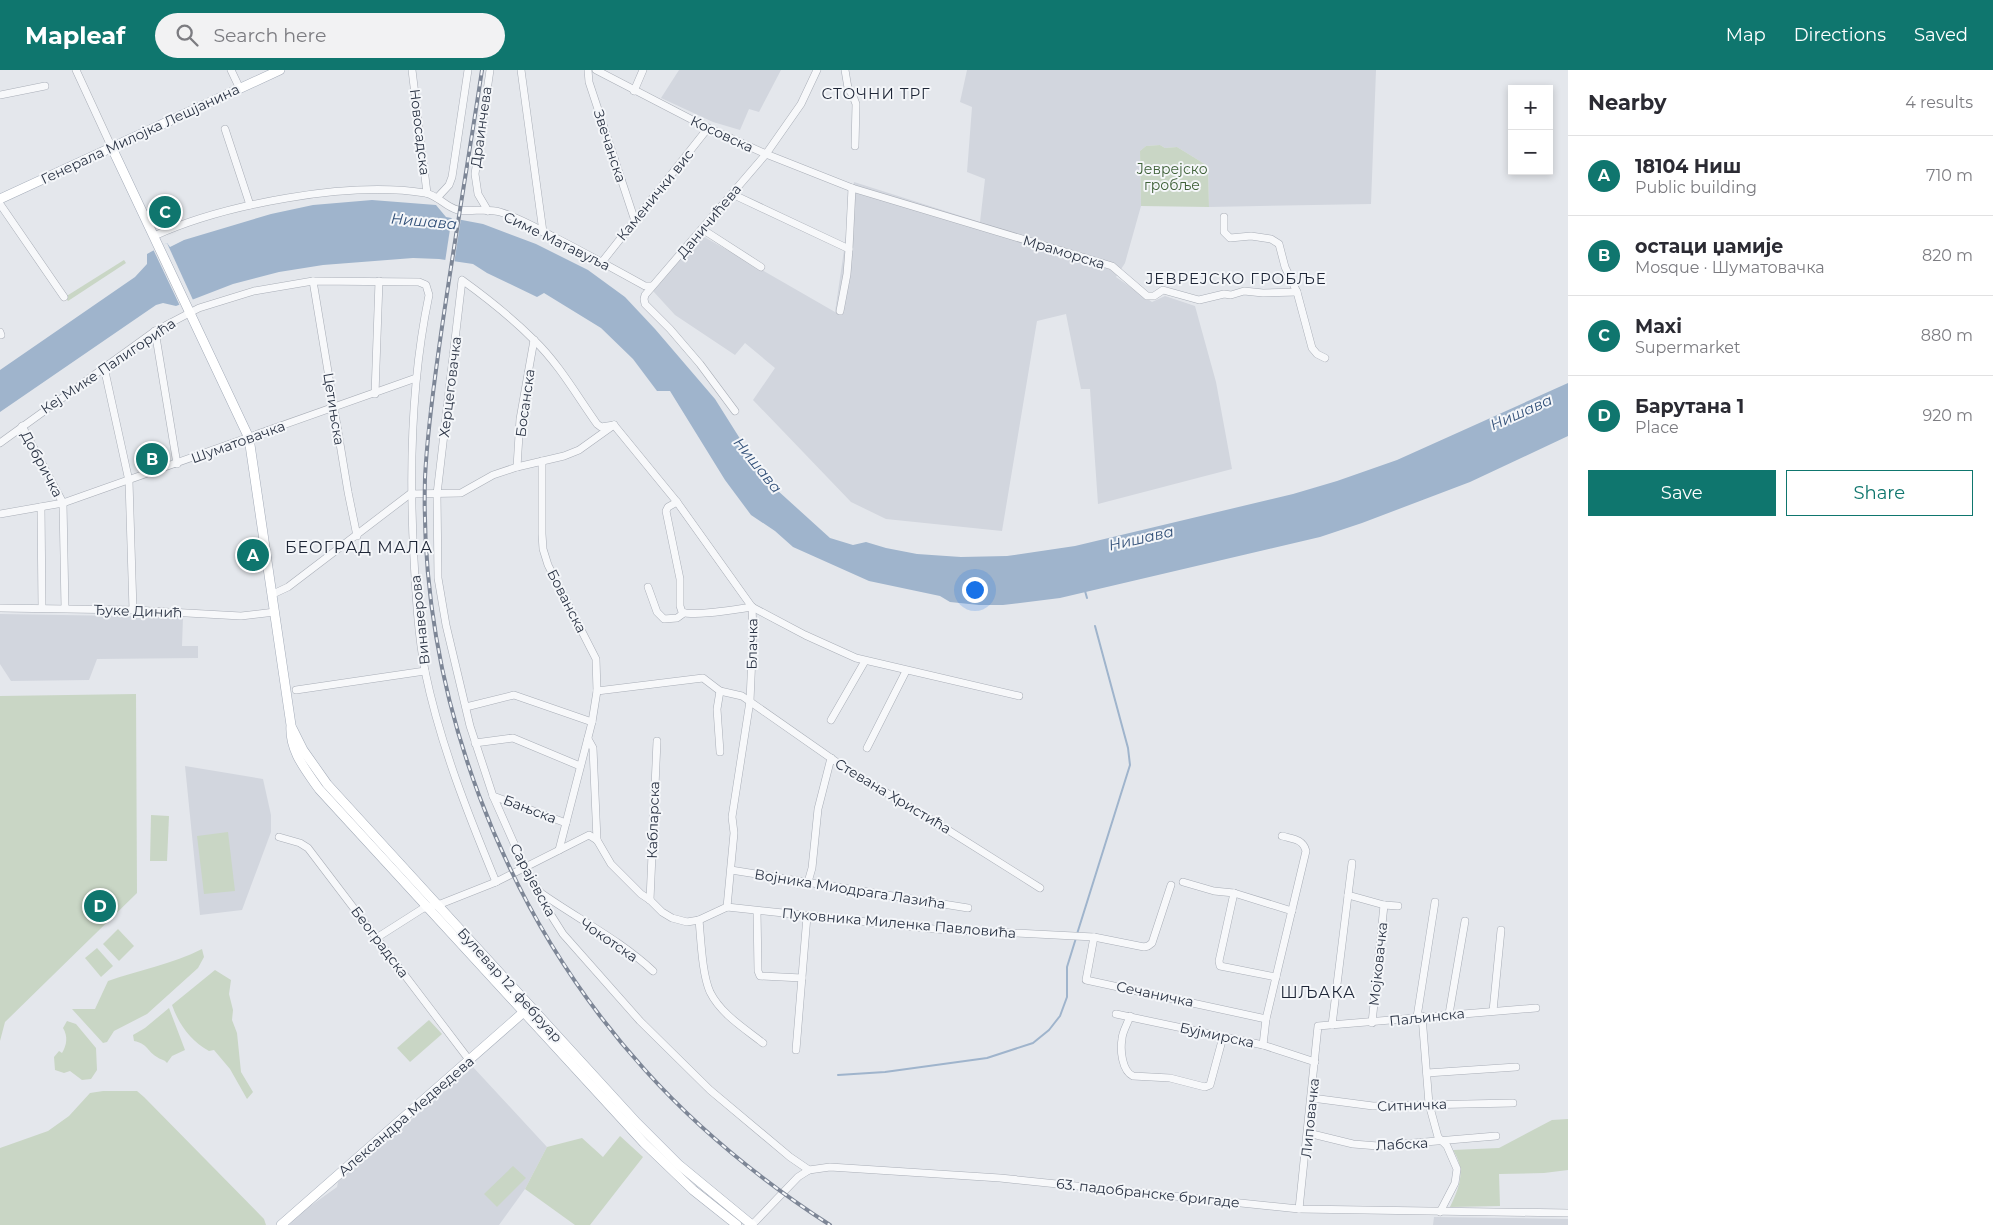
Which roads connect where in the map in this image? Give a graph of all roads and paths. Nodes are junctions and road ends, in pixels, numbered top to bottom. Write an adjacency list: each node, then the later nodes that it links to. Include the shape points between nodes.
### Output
1 (76, 70): 20 (street)
2 (231, 70): 14 (street)
3 (280, 70): 14 (main road, Генерала Милојка Лешјанина)
4 (412, 70): 23 (street, Новосадска)
5 (468, 70): 25 (street, via 452,177)
6 (490, 70): 29 (street, Драинчева, via 474,174 478,194)
7 (521, 70): 33 (street)
8 (588, 70): 31 (street, Звечанска, via 589,82)
9 (596, 70): 15 (street, Косовска)
10 (643, 70): 15 (street)
11 (817, 70): 21 (street, Даничићева, via 801,104)
12 (845, 70): 19 (street, via 848,88 856,104)
13 (44, 86): 16 (street)
14 (240, 89): 20 (main road, Генерала Милојка Лешјанина)
15 (634, 91): 17 (street, Косовска)
16 (0, 94)
17 (708, 128): 21 (street, Косовска); 31 (street, Каменички вис)
18 (225, 129): 28 (street)
19 (855, 146)
20 (112, 148): 26 (main road, Генерала Милојка Лешјанина); 34 (main road, Булевар 12. фебруар)
21 (766, 154): 22 (street, Косовска); 24 (street, Даничићева)
22 (852, 188): 35 (street); 42 (street, Мраморска, via 1112,266 1147,296 1168,290 1205,300 1244,291 1264,294)
23 (428, 193): 25 (street); 28 (street, via 348,192)
24 (732, 194): 32 (street, Даничићева); 35 (street)
25 (437, 198): 29 (street, Симе Матавуља, via 458,210)
26 (0, 199)
27 (0, 204): 43 (street)
28 (250, 205): 34 (street)
29 (488, 211): 33 (street, Симе Матавуља, via 500,212)
30 (1224, 218): 42 (street, via 1224,232 1230,238 1272,238 1279,244 1284,267)
31 (635, 221): 36 (street, Каменички вис)
32 (702, 229): 37 (street); 40 (street, Даничићева)
33 (544, 232): 36 (street, Симе Матавуља)
34 (154, 236): 44 (main road, Булевар 12. фебруар)
35 (849, 249): 45 (street)
36 (602, 262): 40 (street, Симе Матавуља, via 645,286)
37 (761, 267)
38 (312, 281): 39 (street, Кеј Мике Палигорића); 44 (street, Кеј Мике Палигорића); 52 (street, Цетињска)
39 (378, 281): 41 (street, Кеј Мике Палигорића, via 419,282); 51 (street)
40 (651, 286): 53 (street, via 645,294 645,304 688,350)
41 (428, 288): 50 (street, Винаверова)
42 (1296, 292): 48 (street, via 1312,348)
43 (64, 297)
44 (188, 307): 46 (street, Кеј Мике Палигорића); 56 (main road, Булевар 12. фебруар)
45 (840, 311)
46 (154, 331): 49 (street, Кеј Мике Палигорића); 59 (street)
47 (534, 340): 54 (street, via 569,382 597,424); 60 (street, Босанска, via 520,419); 63 (street, Херцеговачка, via 462,280)
48 (1325, 358)
49 (104, 366): 55 (street, Кеј Мике Палигорића); 61 (street)
50 (416, 378): 51 (street, Шуматовачка); 62 (street, Винаверова)
51 (375, 394): 52 (street, Шуматовачка)
52 (334, 408): 56 (street, Шуматовачка); 68 (street, Цетињска)
53 (735, 410)
54 (614, 425): 58 (street, via 579,450); 64 (street, Блачка)
55 (22, 426): 57 (street, Кеј Мике Палигорића); 65 (street, Добричка)
56 (248, 438): 59 (street, Шуматовачка); 70 (main road, Булевар 12. фебруар)
57 (0, 443)
58 (542, 461): 60 (street); 82 (street, Бованска, via 543,549 596,659)
59 (176, 464): 61 (street, Шуматовачка)
60 (517, 466): 63 (street, via 461,493)
61 (129, 481): 65 (street, Шуматовачка); 75 (street)
62 (410, 494): 63 (street); 68 (street); 79 (street, Винаверова, via 417,616)
63 (437, 494): 86 (street, Сарајевска, via 439,589)
64 (677, 502): 71 (street, Блачка); 77 (street, via 666,510 680,578 680,606)
65 (63, 503): 66 (street, Шуматовачка); 74 (street)
66 (41, 507): 67 (street, Шуматовачка); 73 (street)
67 (0, 514)
68 (357, 536): 70 (street, via 288,587)
69 (648, 587): 77 (street, via 657,612 664,619 677,618)
70 (273, 594): 76 (main road, Булевар 12. фебруар)
71 (752, 607): 77 (street); 78 (street); 85 (street, Блачка)
72 (0, 608): 73 (street, Ђуке Динић)
73 (42, 608): 74 (street, Ђуке Динић)
74 (65, 608): 75 (street, Ђуке Динић)
75 (132, 610): 76 (street, Ђуке Динић, via 241,616)
76 (276, 612): 116 (main road, Булевар 12. фебруар, via 290,736 301,763 318,789)
77 (684, 613)
78 (865, 661): 80 (street); 87 (street)
79 (425, 671): 81 (street); 105 (street, Винаверова, via 463,801)
80 (906, 671): 84 (street); 92 (street)
81 (296, 690)
82 (597, 691): 83 (street, Стевана Христића, via 700,678); 88 (street, Бованска)
83 (720, 691): 85 (street, Стевана Христића); 93 (street, via 717,709)
84 (1019, 696)
85 (750, 701): 94 (street, Стевана Христића); 104 (street, Блачка, via 732,817)
86 (466, 707): 88 (street, via 514,695); 91 (street, Сарајевска)
87 (831, 720)
88 (592, 722): 89 (street, Бованска)
89 (588, 739): 95 (street, Бованска); 100 (street, Бованска, via 593,748)
90 (656, 741): 113 (street, Кабларска)
91 (475, 743): 95 (street, via 513,738); 96 (street, Сарајевска)
92 (867, 748)
93 (720, 752)
94 (831, 758): 106 (street, via 818,809); 109 (street, Стевана Христића)
95 (580, 766): 97 (street, Бованска)
96 (493, 796): 97 (street, Бањска); 103 (street, Сарајевска)
97 (566, 823): 101 (street, Бованска)
98 (1282, 836): 121 (street, via 1305,844 1306,852)
99 (279, 837): 126 (street, Београдска, via 300,842 308,848)
100 (597, 840): 101 (street, via 587,835); 113 (street, via 611,864)
101 (559, 850): 103 (street)
102 (1352, 863): 112 (street)
103 (524, 866): 105 (street); 110 (street, Сарајевска)
104 (731, 870): 106 (street, Војника Миодрага Лазића); 118 (street, Блачка)
105 (496, 882): 116 (street)
106 (808, 882): 119 (street, Војника Миодрага Лазића)
107 (1183, 882): 111 (street)
108 (1171, 885): 127 (street, Пуковника Миленка Павловића, via 1152,943 1148,946)
109 (1040, 888)
110 (540, 892): 128 (street, Чокотска, via 571,915 619,943); 156 (street, Сарајевска, via 563,934 640,1021 710,1090)
111 (1234, 893): 121 (street); 130 (street, via 1220,966)
112 (1348, 895): 115 (street); 140 (street)
113 (650, 900): 123 (street, via 672,918 687,922)
114 (1436, 902): 137 (street)
115 (1384, 905): 117 (street); 139 (street, Мојковачка)
116 (432, 906): 126 (street); 132 (main road, Булевар 12. фебруар)
117 (1398, 906)
118 (727, 908): 120 (street, Пуковника Миленка Павловића); 123 (street)
119 (968, 908)
120 (757, 911): 122 (street, Пуковника Миленка Павловића); 129 (street, via 760,976)
121 (1292, 911): 130 (street)
122 (807, 916): 127 (street, Пуковника Миленка Павловића, via 934,929); 129 (street)
123 (699, 920): 143 (street, via 710,992 729,1016)
124 (1465, 921): 135 (street)
125 (1501, 930): 133 (street)
126 (378, 937): 146 (street, Београдска)
127 (1094, 937): 138 (street, Сечаничка, via 1086,980)
128 (653, 971)
129 (802, 978): 145 (street)
130 (1276, 978): 138 (street)
131 (1536, 1008): 133 (street, Паљинска)
132 (527, 1010): 146 (main road, Александра Медведева); 161 (main road, Булевар 12. фебруар, via 644,1143 693,1190); 162 (main road, Булевар 12. фебруар, via 678,1164)
133 (1493, 1011): 135 (street, Паљинска)
134 (1116, 1014): 136 (street, Бујмирска)
135 (1449, 1014): 137 (street, Паљинска)
136 (1130, 1016): 142 (street, Бујмирска); 142 (street, via 1122,1039 1125,1067 1132,1076 1170,1078 1206,1087 1210,1085)
137 (1419, 1016): 139 (street, Паљинска); 149 (street)
138 (1266, 1019): 144 (street)
139 (1372, 1023): 140 (street, Паљинска)
140 (1332, 1025): 141 (street, Паљинска)
141 (1318, 1026): 147 (street, Липовачка)
142 (1223, 1036): 144 (street, Бујмирска)
143 (763, 1043)
144 (1263, 1045): 147 (street, Бујмирска)
145 (796, 1050)
146 (470, 1061): 160 (main road, Александра Медведева)
147 (1315, 1062): 150 (street, Липовачка)
148 (1516, 1067): 149 (street)
149 (1427, 1073): 152 (street)
150 (1312, 1098): 152 (street, Ситничка, via 1373,1106); 153 (street, Липовачка)
151 (1513, 1103): 152 (street, Ситничка)
152 (1429, 1104): 155 (street, via 1438,1137)
153 (1308, 1133): 155 (street, Лабска, via 1353,1144 1378,1146); 157 (street, Липовачка)
154 (1496, 1136): 155 (street, Лабска)
155 (1444, 1142): 158 (street, via 1457,1172)
156 (809, 1170): 157 (street, 63. падобранске бригаде, via 840,1167 1000,1178); 162 (street, via 798,1177)
157 (1299, 1208): 158 (street, 63. падобранске бригаде)
158 (1440, 1212): 159 (street, 63. падобранске бригаде)
159 (1568, 1213)
160 (281, 1225)
161 (738, 1225)
162 (752, 1225)

